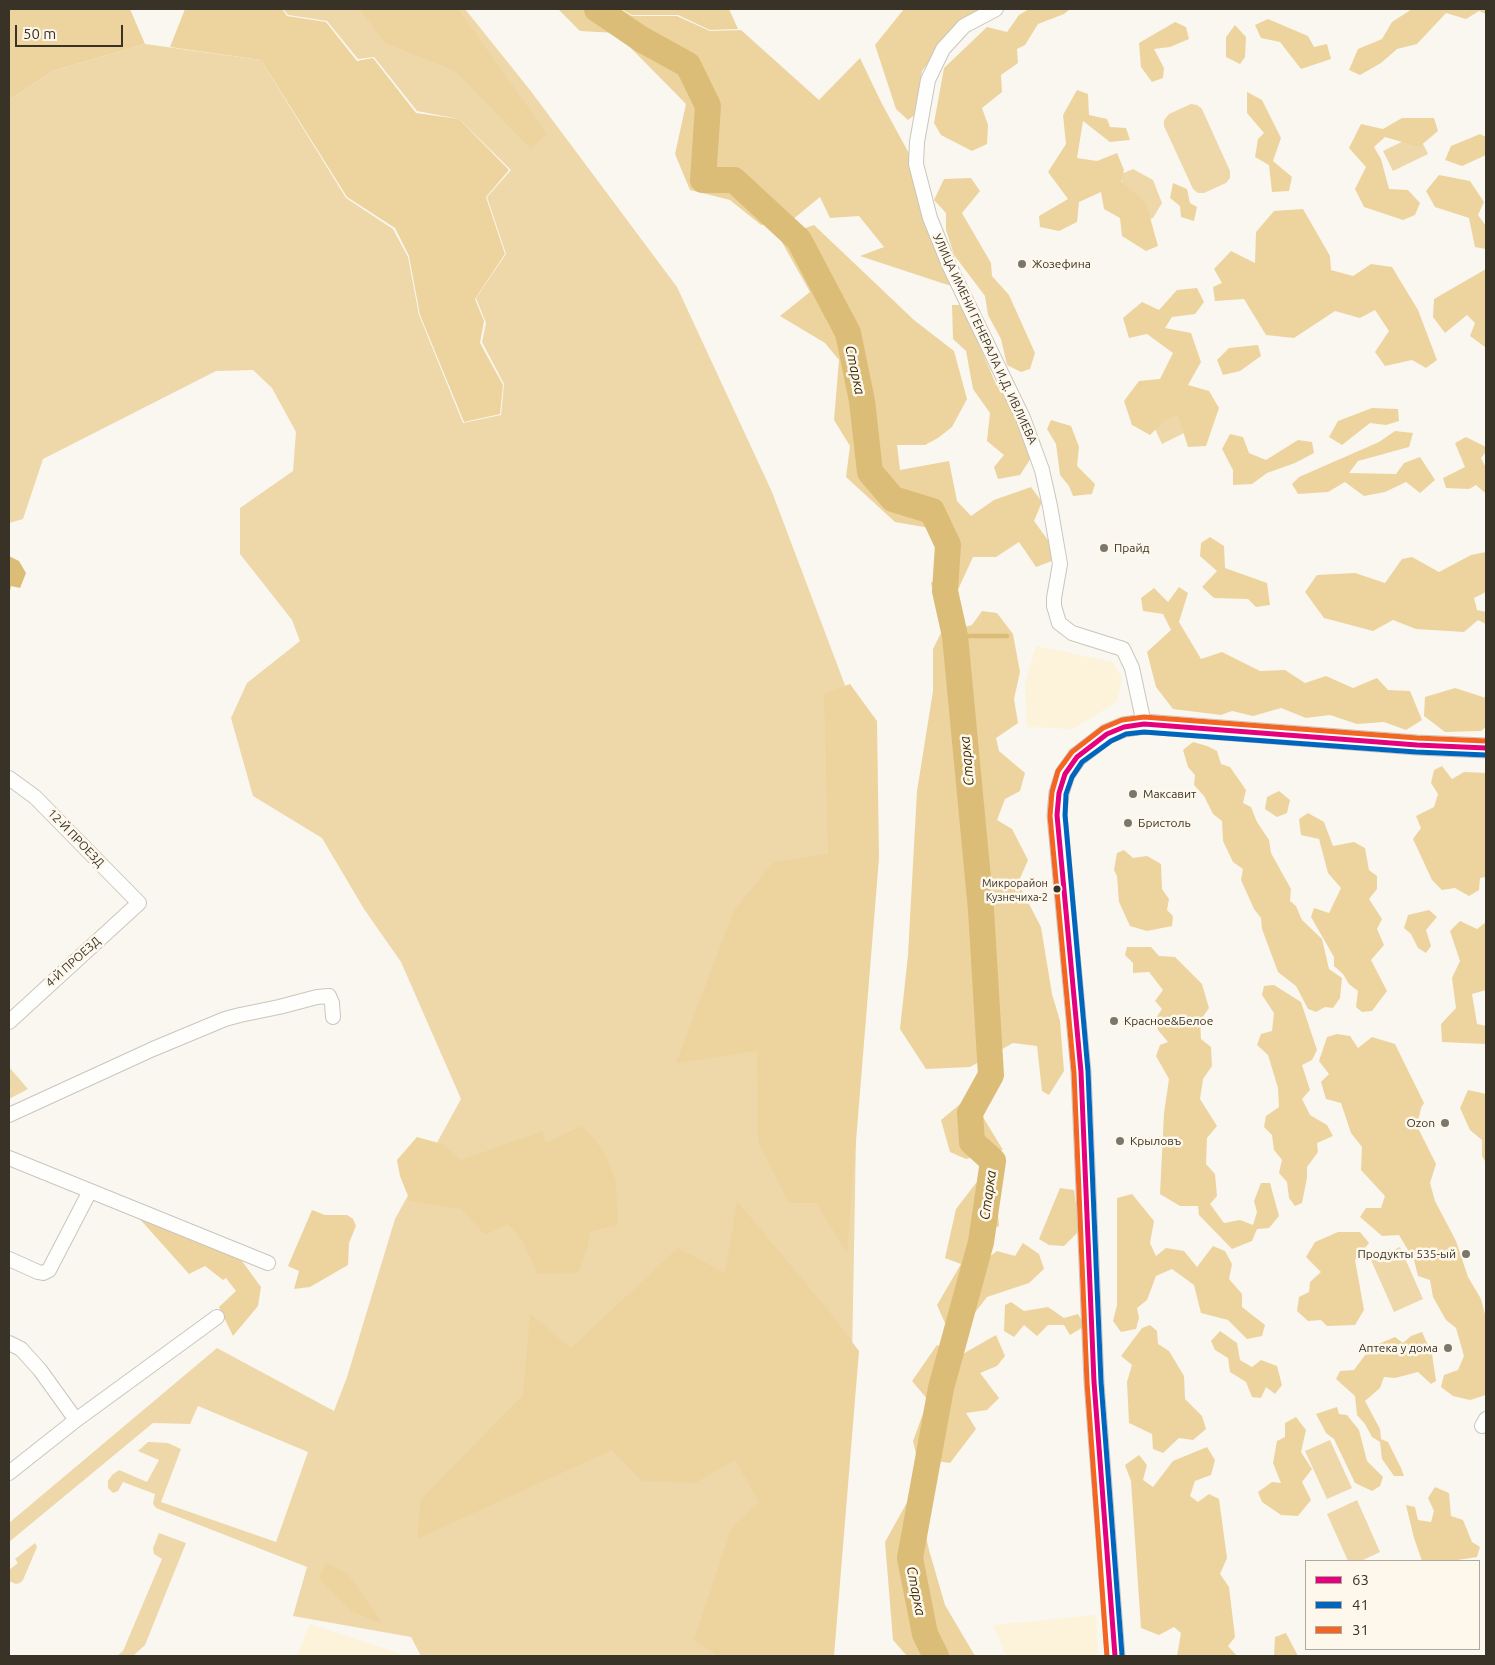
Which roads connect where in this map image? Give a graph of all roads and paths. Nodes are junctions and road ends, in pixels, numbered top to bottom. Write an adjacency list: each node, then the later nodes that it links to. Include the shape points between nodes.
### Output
1 (996, 9): 2 (street, УЛИЦА ИМЕНИ ГЕНЕРАЛА И.Д. ИВЛИЕВА, via 964,26 943,49 928,80 916,164 930,218 949,265 1023,418 1042,470 1060,564 1054,598 1059,623 1072,633 1123,649 1132,668)
2 (1144, 724): 3 (street); 18 (street, via 1107,734 1077,757 1065,774 1057,815 1081,1072 1094,1382)
3 (1486, 748)
4 (9, 778): 5 (street, 12-Й ПРОЕЗД, via 35,797)
5 (138, 903): 6 (street, 4-Й ПРОЕЗД)
6 (14, 1007): 8 (street, 4-Й ПРОЕЗД)
7 (333, 1017): 9 (street, via 329,996 232,1017)
8 (9, 1022)
9 (9, 1115)
10 (9, 1158): 11 (street)
11 (90, 1191): 12 (street, via 49,1270 38,1272); 13 (street)
12 (9, 1259)
13 (268, 1263)
14 (217, 1317): 16 (street)
15 (9, 1343): 16 (street, via 21,1350 40,1370)
16 (76, 1420): 17 (street)
17 (9, 1474)
18 (1115, 1656)

